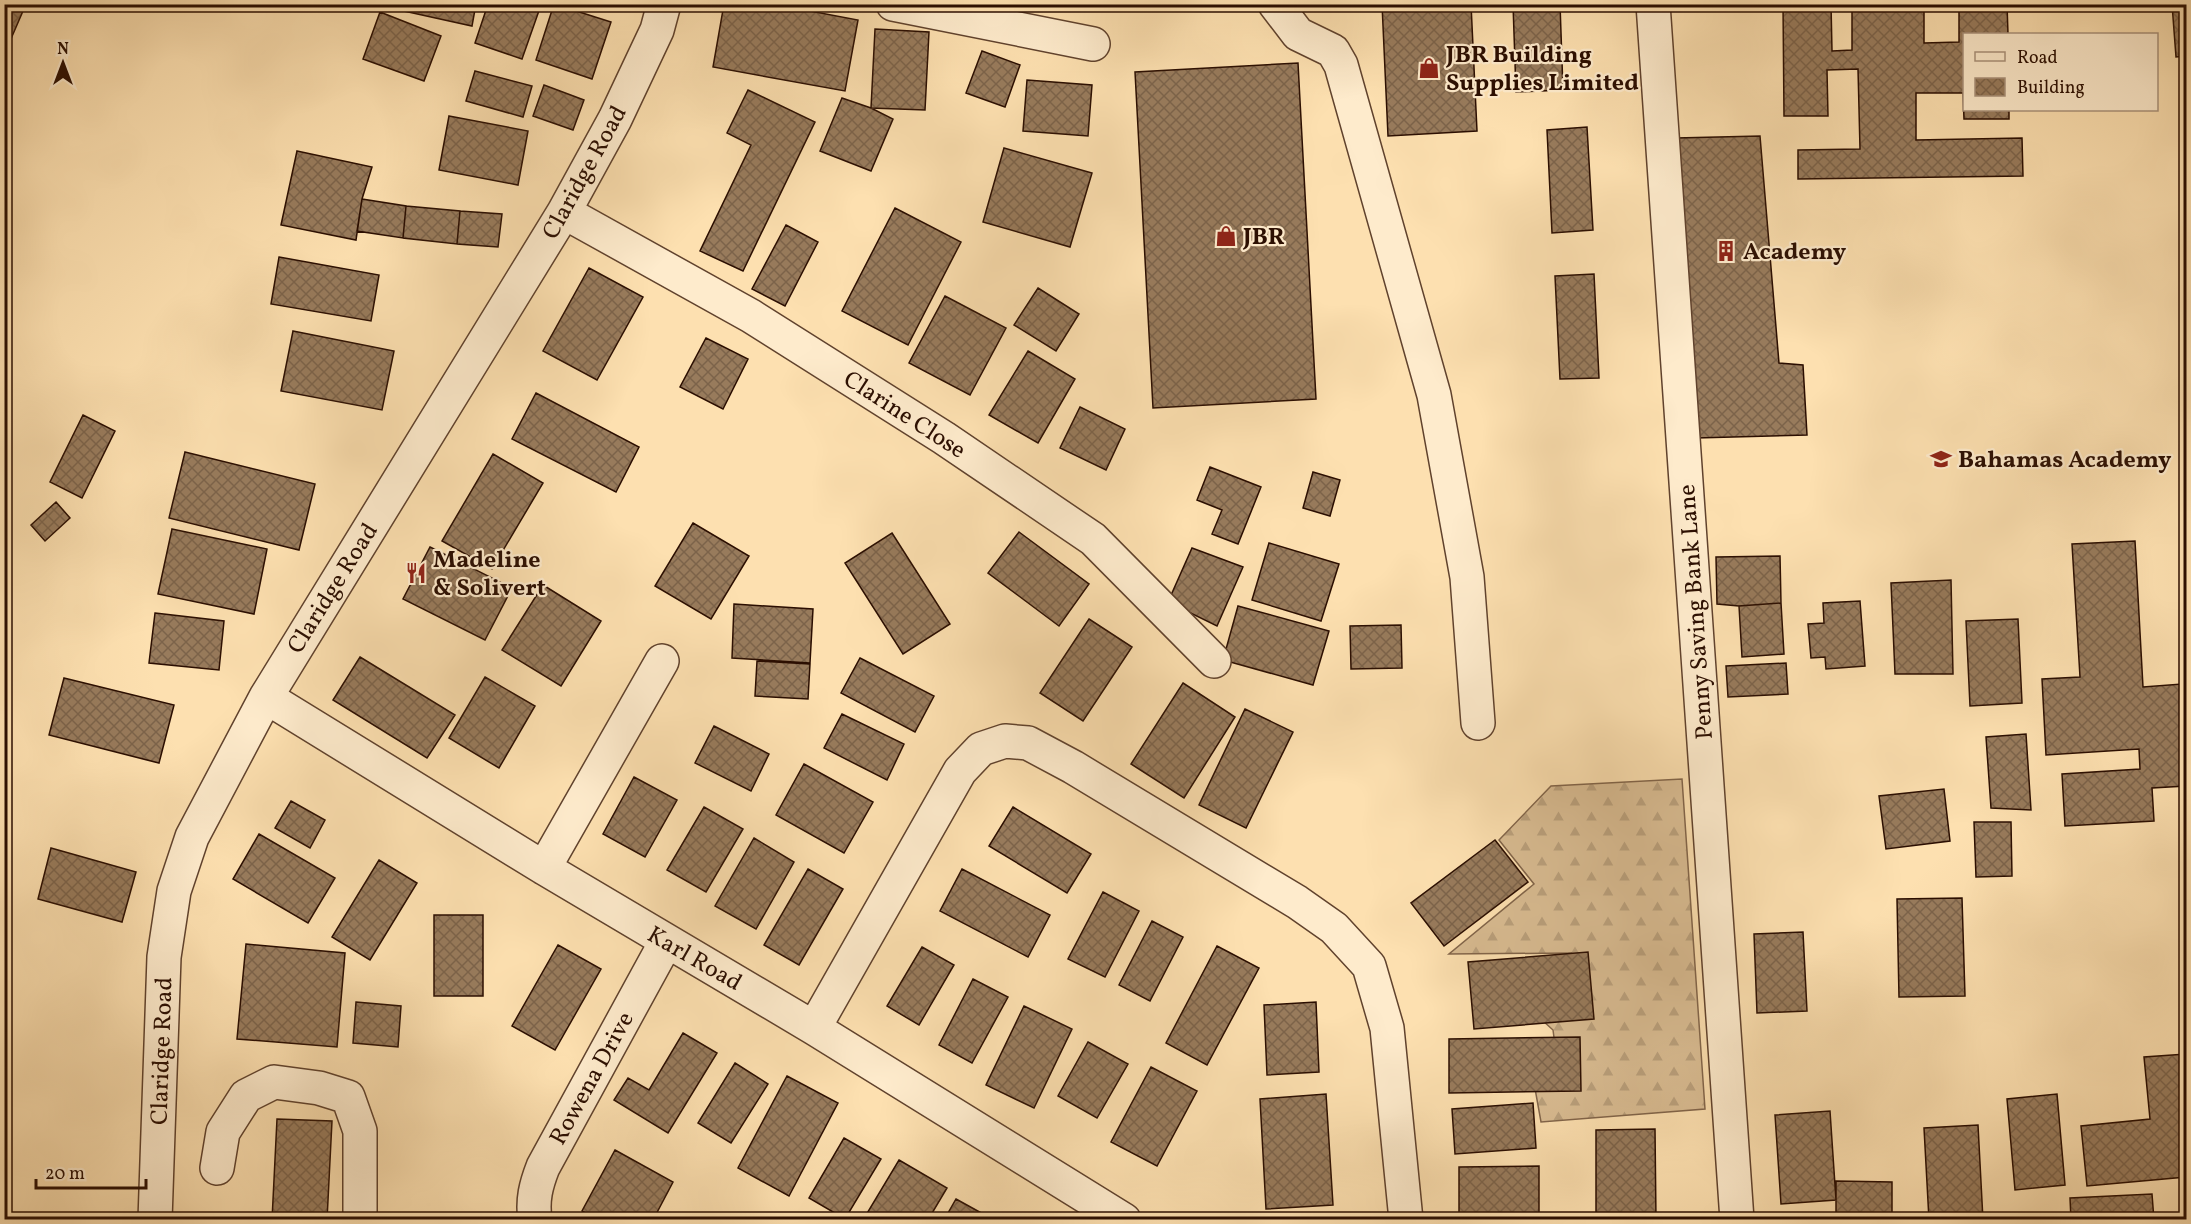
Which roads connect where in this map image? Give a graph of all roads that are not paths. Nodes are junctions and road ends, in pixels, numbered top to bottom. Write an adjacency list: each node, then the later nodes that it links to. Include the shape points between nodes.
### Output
1 (664, 4): 6 (street, Claridge Road, via 657,30 615,119)
2 (893, 4): 5 (street)
3 (1275, 4): 10 (street, via 1298,34 1333,51 1341,65 1434,394 1467,577)
4 (1653, 4): 20 (street, Penny Saving Bank Lane)
5 (1093, 44)
6 (564, 212): 8 (street, Clarine Close, via 751,316 944,438 1093,539); 9 (street, Claridge Road)
7 (662, 661): 11 (street)
8 (1214, 661)
9 (266, 697): 11 (street, Karl Road); 15 (street, Claridge Road, via 192,837 174,891 164,957)
10 (1478, 723)
11 (544, 868): 12 (street, Karl Road)
12 (666, 942): 13 (street, Karl Road); 17 (street, Rowena Drive, via 543,1167 534,1189)
13 (814, 1028): 18 (street, Karl Road); 19 (street, via 960,771 981,749 1005,741 1028,743 1297,902 1334,928 1369,966 1387,1028)
14 (217, 1168): 16 (street, via 223,1132 246,1096 274,1082 319,1088 348,1097 360,1131)
15 (155, 1220)
16 (360, 1220)
17 (535, 1220)
18 (1124, 1220)
19 (1406, 1220)
20 (1737, 1220)

